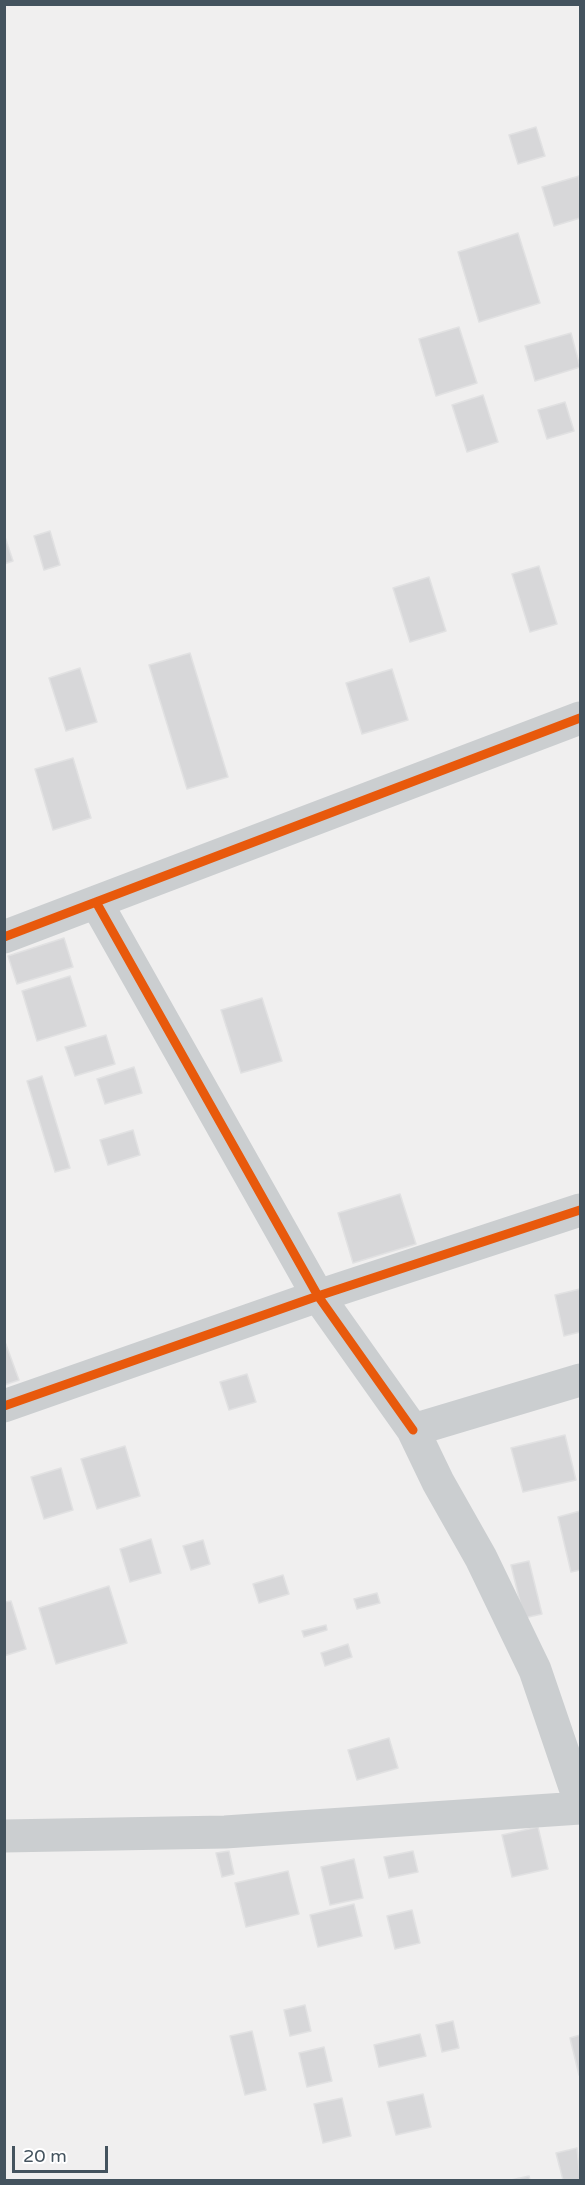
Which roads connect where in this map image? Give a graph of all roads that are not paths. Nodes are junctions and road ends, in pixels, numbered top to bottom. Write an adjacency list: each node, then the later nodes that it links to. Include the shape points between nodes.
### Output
1 (580, 718): 2 (street)
2 (96, 902): 3 (street); 5 (street)
3 (4, 937)
4 (580, 1210): 5 (street)
5 (318, 1296): 7 (street); 8 (street)
6 (580, 1380): 8 (street)
7 (4, 1406)
8 (413, 1430): 9 (street, via 481,1558 534,1670)
9 (580, 1802)
10 (580, 1808): 11 (street, via 225,1832)
11 (4, 1836)

